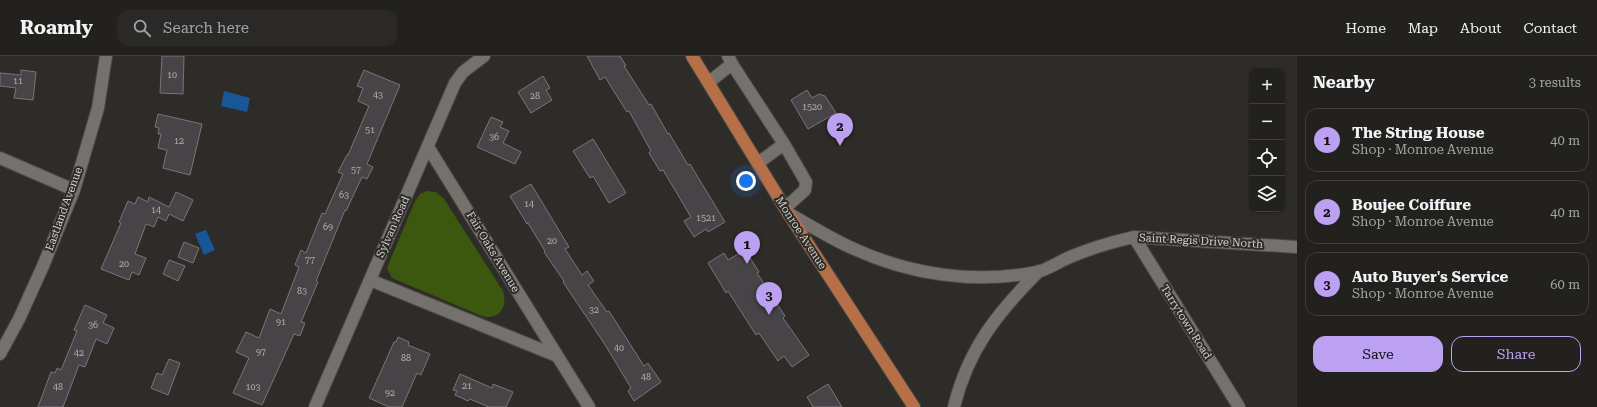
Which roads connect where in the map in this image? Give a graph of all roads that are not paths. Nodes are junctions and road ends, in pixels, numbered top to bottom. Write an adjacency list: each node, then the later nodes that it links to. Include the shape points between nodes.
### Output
1 (106, 56): 10 (street, Eastland Avenue, via 98,108)
2 (484, 56): 7 (street, Sylvan Road, via 463,72 455,83)
3 (692, 56): 5 (main road, Monroe Avenue)
4 (730, 60): 5 (street); 6 (street)
5 (709, 82): 9 (main road, Monroe Avenue)
6 (784, 144): 9 (street); 11 (street, via 806,182 805,190)
7 (428, 147): 15 (street, Sylvan Road); 17 (street, Fair Oaks Avenue)
8 (0, 158): 10 (street)
9 (758, 164): 11 (main road, Monroe Avenue)
10 (74, 190): 16 (street, Eastland Avenue, via 43,266)
11 (786, 211): 14 (street, Saint Regis Drive North, via 854,249 894,264 962,277 994,278); 20 (main road, Monroe Avenue)
12 (1134, 237): 13 (street, Saint Regis Drive North); 14 (street, Saint Regis Drive North, via 1108,243); 22 (street, Tarrytown Road)
13 (1297, 246)
14 (1039, 271): 21 (street, Saint Regis Drive North, via 1012,298 982,338 967,367)
15 (370, 280): 17 (street); 18 (street, Sylvan Road)
16 (0, 354)
17 (557, 356): 19 (street, Fair Oaks Avenue)
18 (315, 407)
19 (589, 407)
20 (914, 407)
21 (954, 407)
22 (1239, 407)

